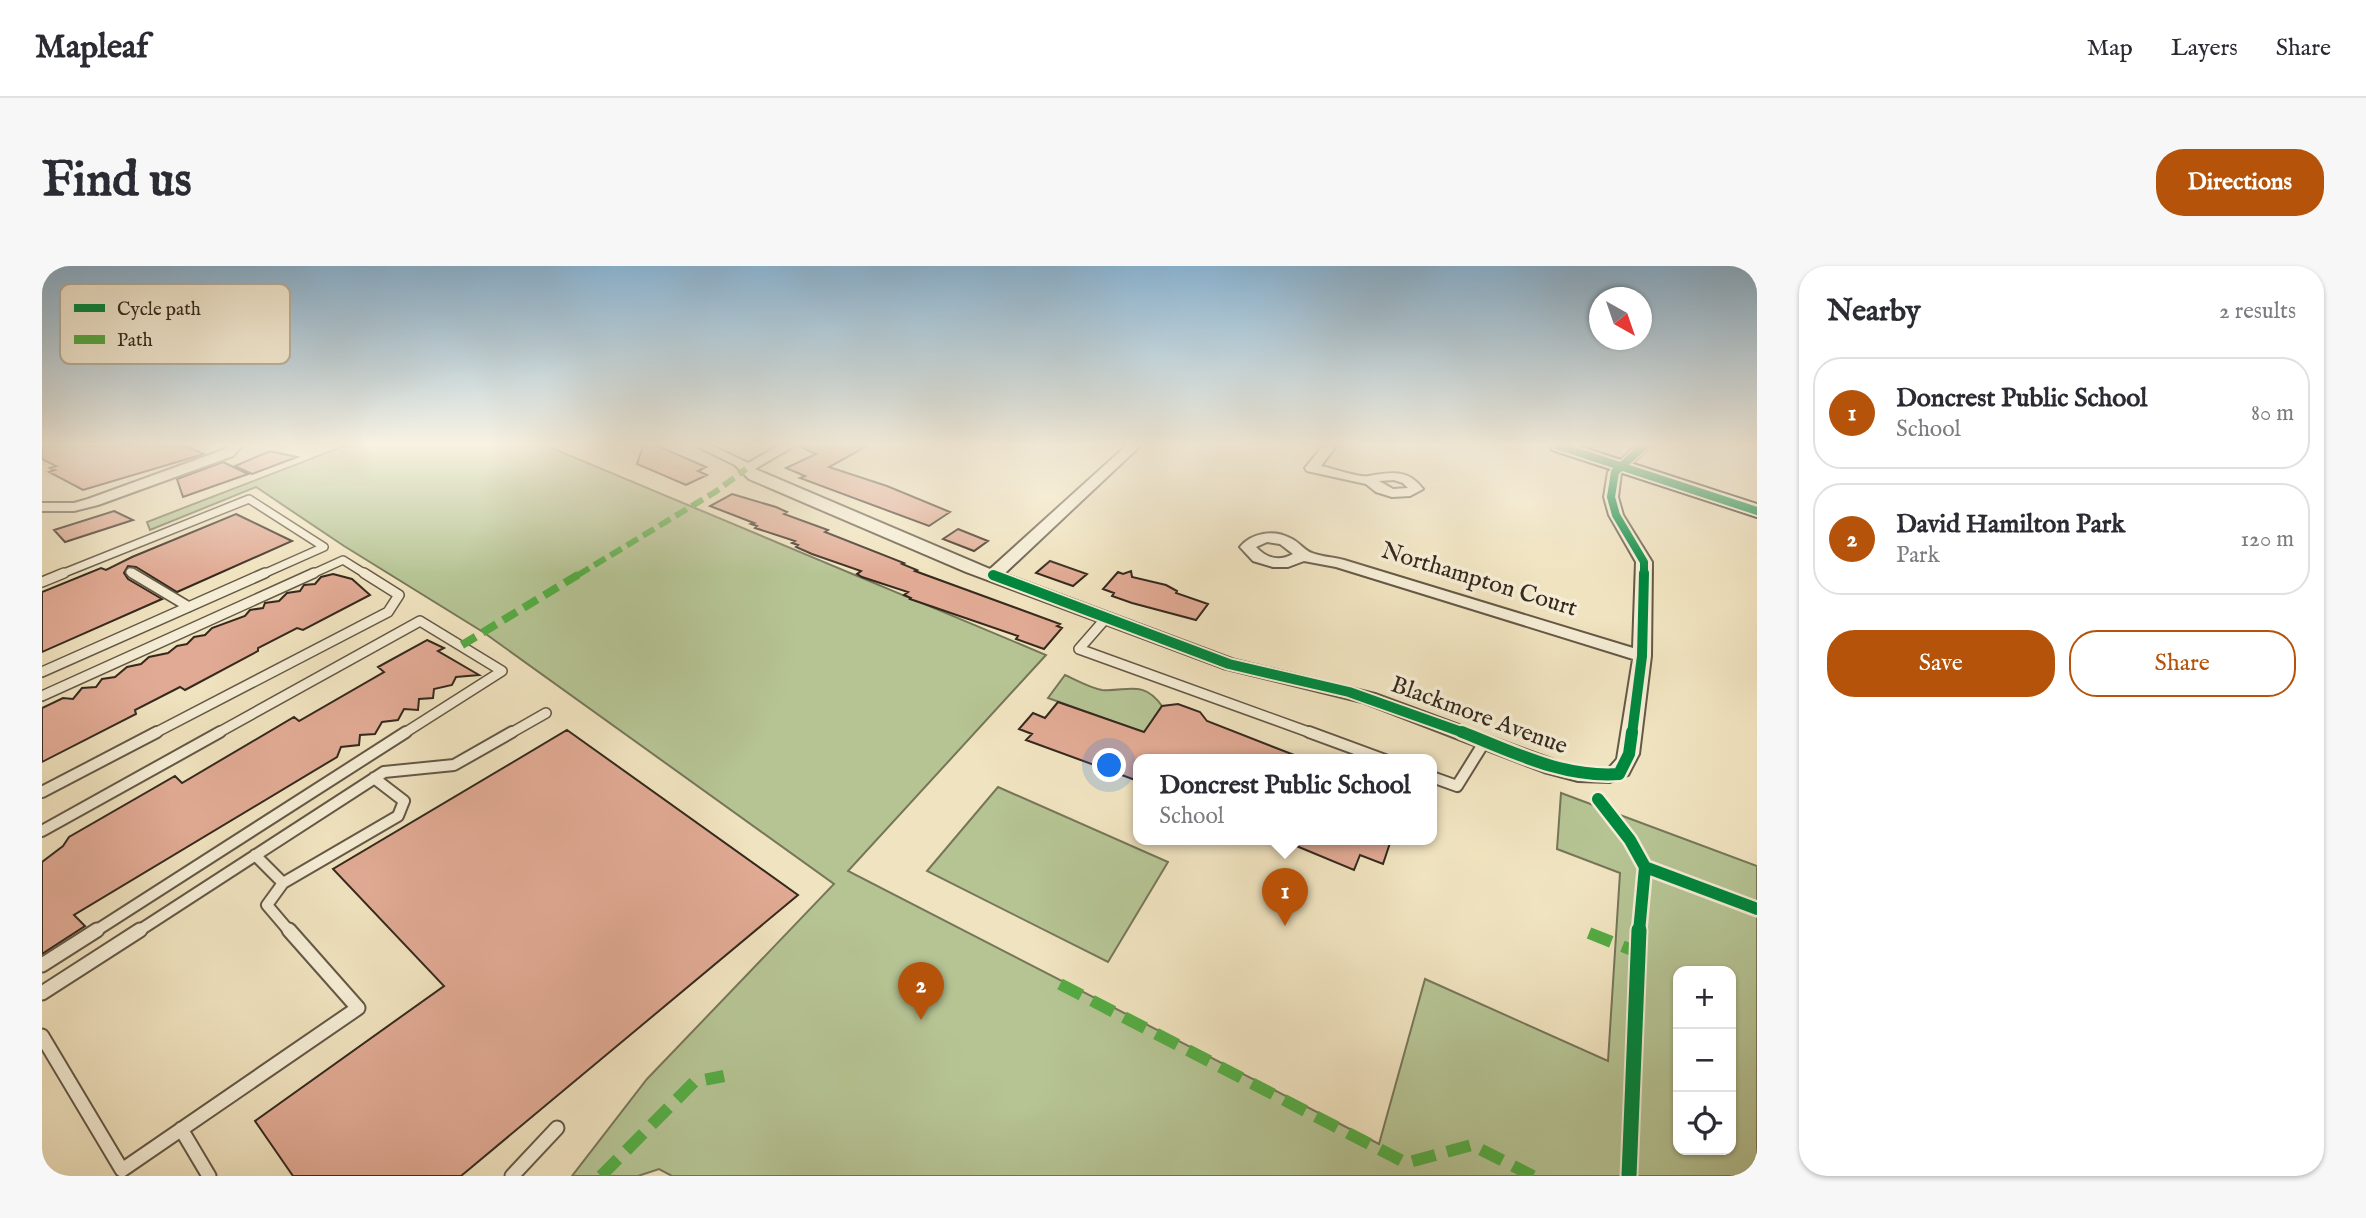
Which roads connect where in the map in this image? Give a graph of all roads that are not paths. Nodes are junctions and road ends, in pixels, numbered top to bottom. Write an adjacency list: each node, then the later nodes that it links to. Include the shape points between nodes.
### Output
1 (130, 488): 6 (street, via 74,507)
2 (782, 488): 10 (street, Blackmore Avenue)
3 (1087, 488): 10 (street)
4 (1612, 488): 14 (street, Blackmore Avenue, via 1616,515 1644,562)
5 (1690, 488): 7 (street)
6 (42, 507)
7 (1757, 510)
8 (1301, 556): 14 (street, Northampton Court, via 1339,563)
9 (130, 572): 12 (lane)
10 (992, 575): 13 (street, Blackmore Avenue)
11 (42, 582): 12 (lane, via 249,499 324,547)
12 (190, 607): 15 (lane)
13 (1107, 617): 18 (street, Blackmore Avenue, via 1229,664 1351,692); 19 (lane, via 1079,649)
14 (1642, 656): 18 (street, Blackmore Avenue, via 1629,754 1619,774 1577,773)
15 (42, 672)
16 (42, 696): 22 (lane, via 343,559 399,595 388,612)
17 (546, 713): 20 (lane, via 454,765 384,772)
18 (1485, 741): 21 (lane, via 1457,786)
19 (1368, 754)
20 (374, 778): 24 (lane); 25 (lane, via 404,802 398,816)
21 (1437, 779)
22 (42, 792)
23 (42, 831): 26 (lane, via 420,621 502,671)
24 (255, 855): 25 (lane); 27 (lane)
25 (283, 883): 30 (lane, via 267,905 358,1008)
26 (42, 965)
27 (42, 993)
28 (42, 1036): 30 (lane, via 122,1170)
29 (557, 1128): 32 (lane)
30 (181, 1129): 31 (lane)
31 (209, 1176)
32 (512, 1176)

